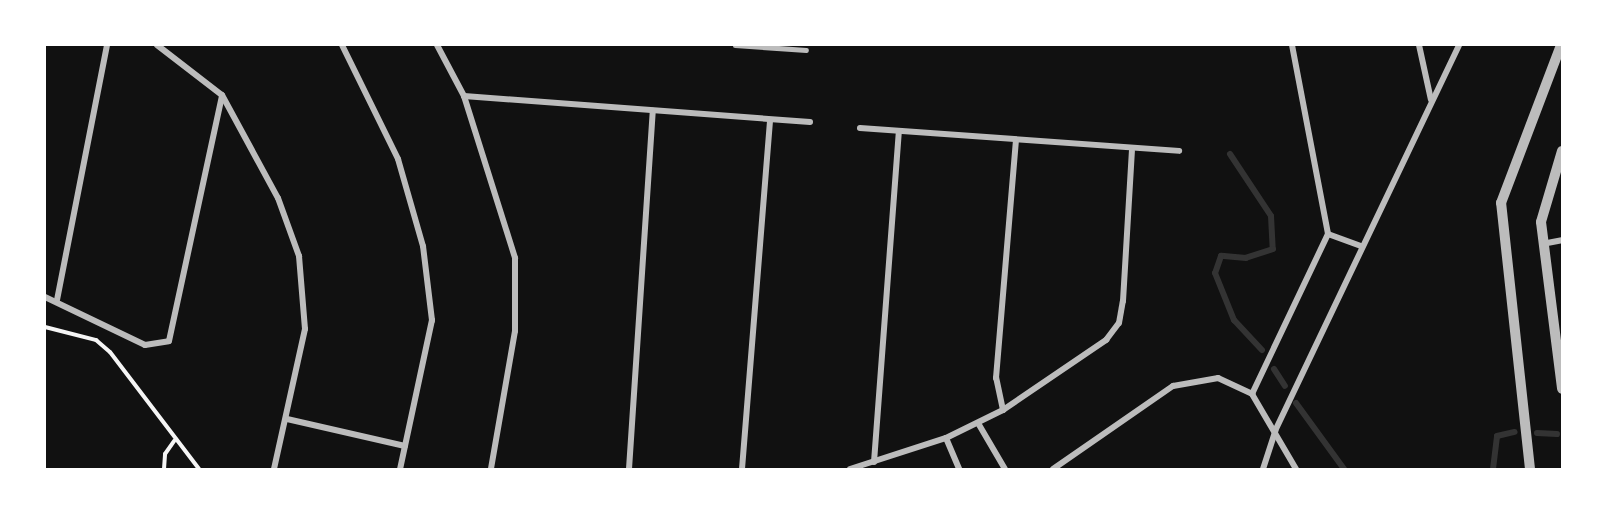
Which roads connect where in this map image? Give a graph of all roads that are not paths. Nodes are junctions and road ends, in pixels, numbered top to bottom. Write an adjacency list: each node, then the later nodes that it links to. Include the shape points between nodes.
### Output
1 (107, 45): 28 (street)
2 (157, 45): 11 (street)
3 (342, 45): 36 (street, via 398,159 423,246 432,320)
4 (437, 45): 12 (street)
5 (735, 45): 10 (lane)
6 (1292, 45): 23 (street)
7 (1419, 45): 13 (street)
8 (1459, 45): 13 (street)
9 (1561, 45): 49 (street, via 1506,180 1500,219)
10 (806, 50)
11 (222, 95): 28 (street, via 170,341 145,345); 32 (street, via 278,198 299,256 304,329)
12 (464, 96): 14 (street); 40 (street, via 509,229 517,280 515,331)
13 (1431, 100): 26 (street)
14 (653, 111): 15 (street); 41 (street)
15 (770, 121): 16 (street); 42 (street)
16 (810, 122)
17 (860, 128): 18 (street)
18 (899, 133): 19 (street); 37 (street)
19 (1016, 140): 20 (street); 31 (street, via 996,378)
20 (1132, 151): 22 (street); 31 (street, via 1119,323 1074,366)
21 (1562, 151): 25 (street, via 1542,210)
22 (1179, 152)
23 (1328, 234): 26 (street); 30 (street)
24 (1562, 240): 25 (street)
25 (1542, 244): 29 (street)
26 (1361, 246): 34 (street)
27 (45, 297): 28 (street)
28 (57, 300)
29 (1562, 389)
30 (1251, 394): 34 (street); 46 (street, via 1218,378 1187,380)
31 (1003, 410): 33 (street)
32 (287, 419): 36 (street); 38 (street)
33 (978, 423): 35 (street); 45 (street)
34 (1275, 430): 47 (street); 48 (street)
35 (946, 438): 37 (street); 44 (street)
36 (405, 446): 39 (street)
37 (874, 462): 43 (street)
38 (274, 469)
39 (400, 469)
40 (491, 469)
41 (629, 469)
42 (742, 469)
43 (850, 469)
44 (959, 469)
45 (1005, 469)
46 (1053, 469)
47 (1263, 469)
48 (1296, 469)
49 (1530, 469)

